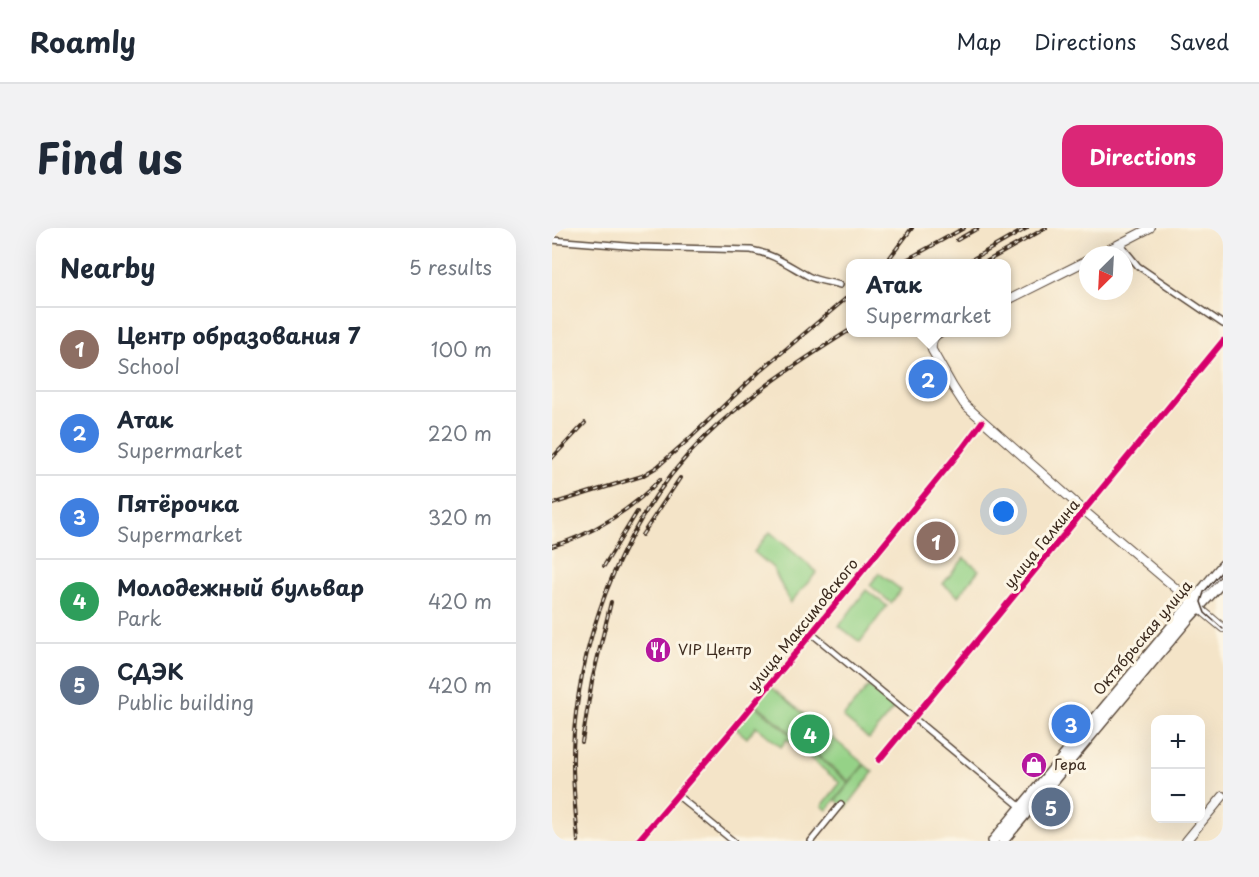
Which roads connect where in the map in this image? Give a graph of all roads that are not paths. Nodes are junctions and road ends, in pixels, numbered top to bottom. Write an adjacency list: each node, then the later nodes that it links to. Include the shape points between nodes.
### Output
1 (1150, 228): 3 (street)
2 (552, 240): 6 (street, via 751,250 778,257 813,279)
3 (1120, 244): 4 (street); 8 (street, via 1138,266)
4 (1116, 246)
5 (1079, 264): 7 (street)
6 (840, 285)
7 (1011, 298)
8 (1223, 324)
9 (936, 337): 11 (street, via 932,350 960,399)
10 (1223, 341): 12 (street, улица Галкина)
11 (982, 422): 12 (street); 17 (street, улица Максимовского)
12 (1084, 510): 15 (street); 18 (street, улица Галкина)
13 (1223, 565): 15 (main road, Октябрьская улица)
14 (1223, 581): 15 (main road, Октябрьская улица)
15 (1195, 605): 16 (street); 23 (main road, Октябрьская улица); 28 (main road, Октябрьская улица)
16 (1223, 628)
17 (811, 633): 18 (street); 20 (street, улица Максимовского)
18 (913, 717): 19 (street, улица Галкина); 23 (street)
19 (879, 760)
20 (677, 795): 24 (street, улица Максимовского); 25 (street)
21 (1223, 796): 29 (street)
22 (841, 804): 26 (street)
23 (1021, 807): 27 (main road, Октябрьская улица)
24 (638, 841)
25 (733, 841)
26 (811, 841)
27 (993, 841)
28 (1003, 841)
29 (1186, 841)

